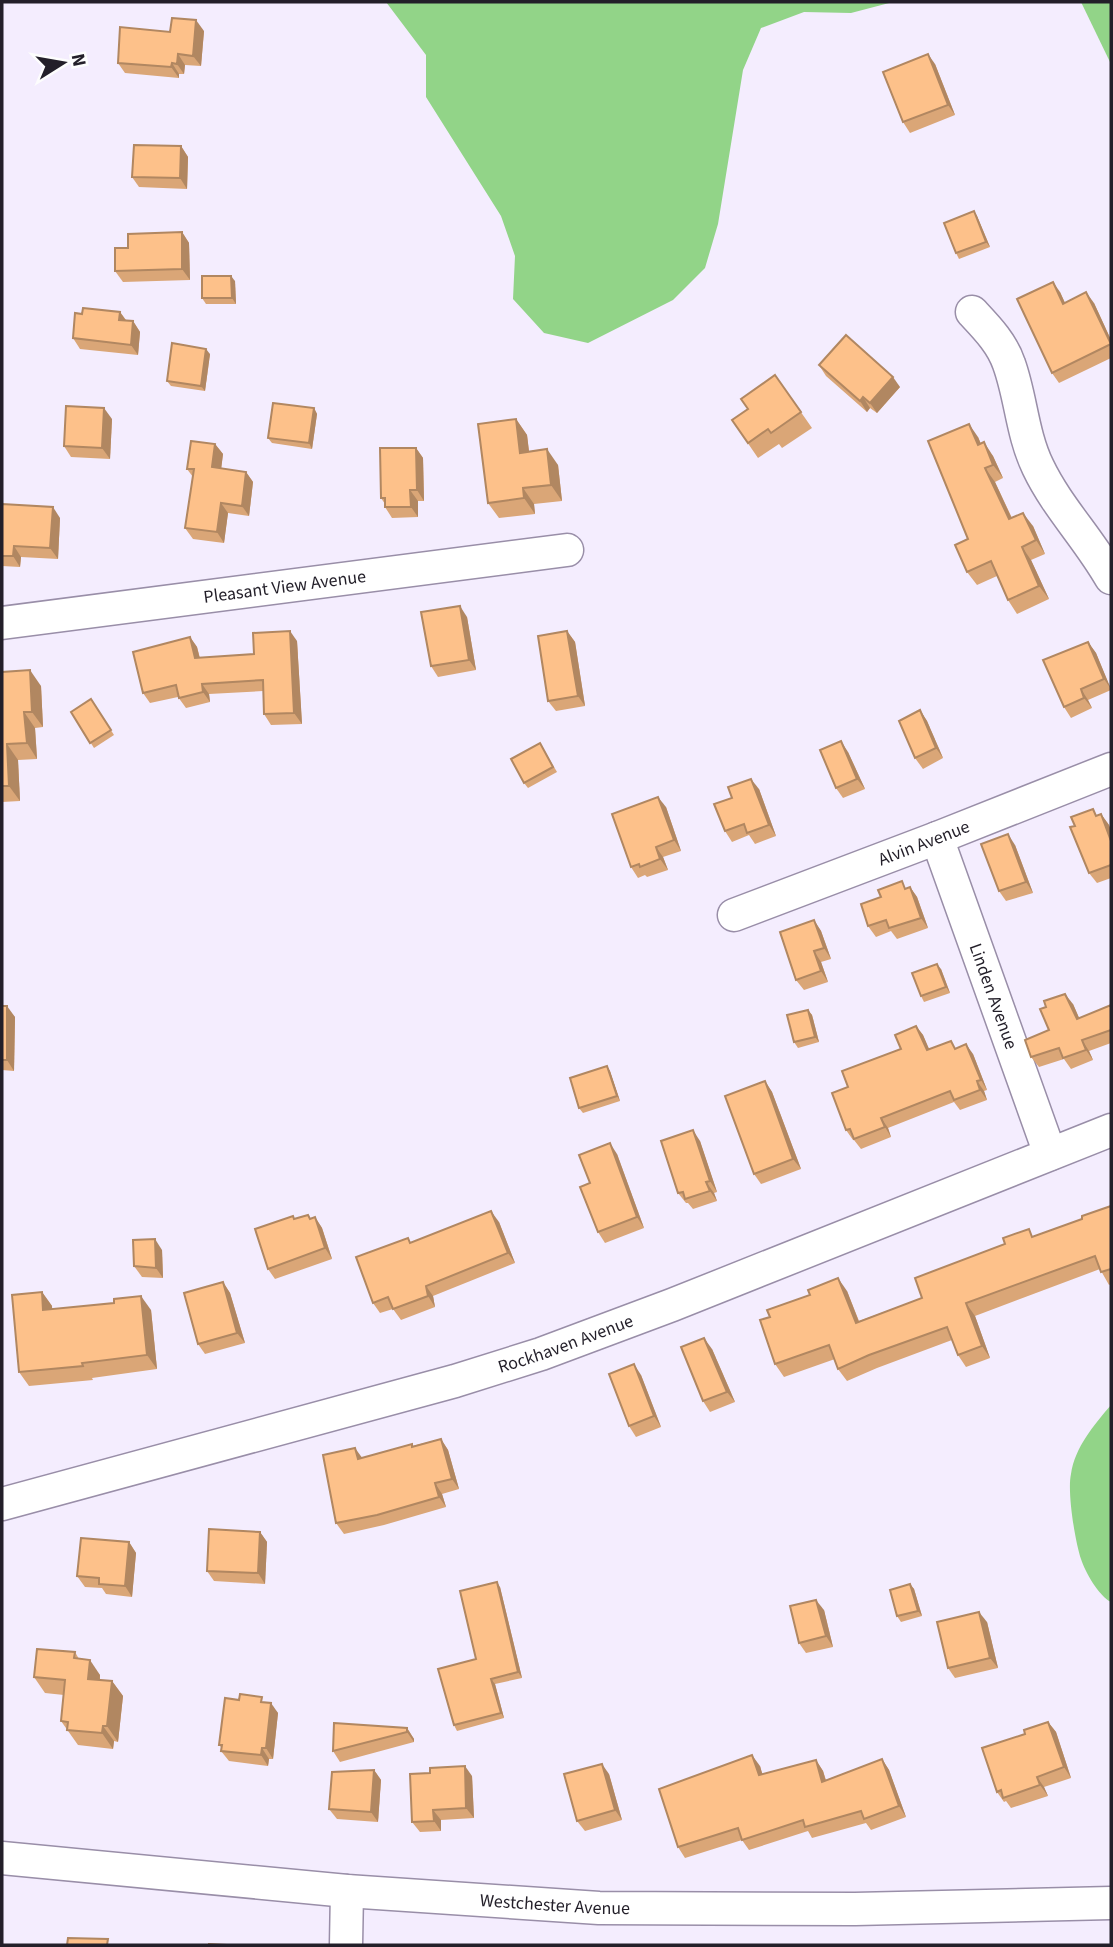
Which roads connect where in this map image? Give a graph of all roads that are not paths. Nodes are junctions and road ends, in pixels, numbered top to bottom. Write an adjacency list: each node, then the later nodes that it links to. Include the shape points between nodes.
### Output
1 (972, 312): 3 (street, via 994,336 1009,363 1037,466)
2 (568, 550): 4 (street, Pleasant View Avenue)
3 (1111, 578)
4 (2, 623)
5 (1111, 769): 6 (street, Alvin Avenue)
6 (937, 838): 7 (street, Alvin Avenue); 9 (street, Linden Avenue)
7 (734, 915)
8 (1111, 1130): 9 (street, Rockhaven Avenue)
9 (1050, 1154): 10 (street, Rockhaven Avenue, via 541,1354)
10 (2, 1504)
11 (2, 1858): 12 (street, Westchester Avenue)
12 (347, 1891): 13 (street, Westchester Avenue, via 599,1908); 14 (street)
13 (1111, 1903)
14 (345, 1945)

